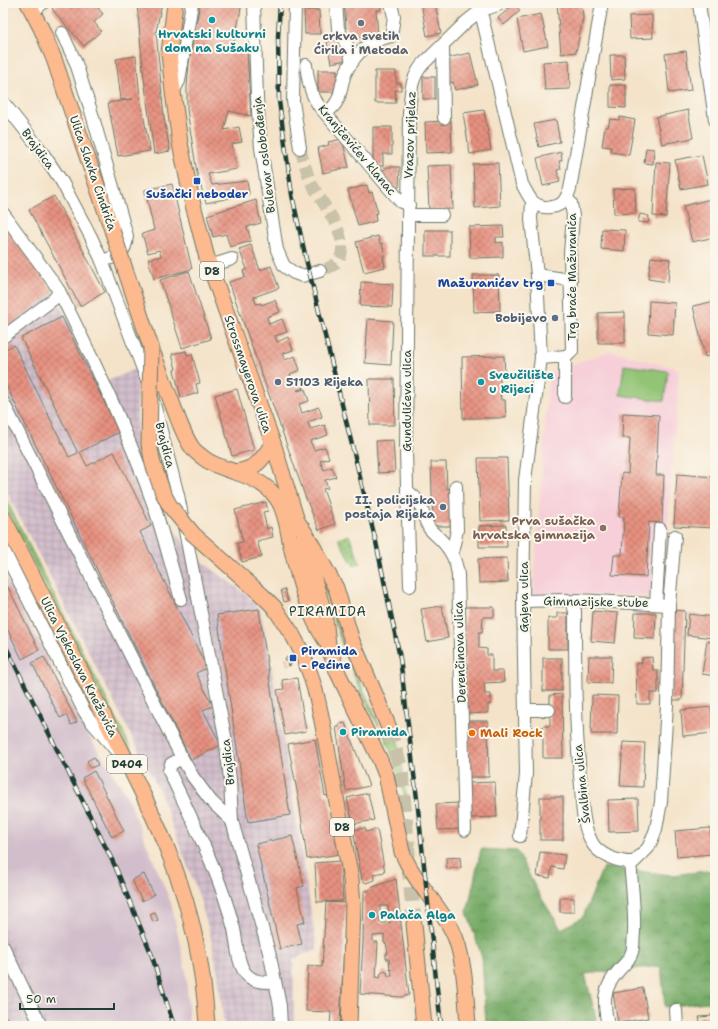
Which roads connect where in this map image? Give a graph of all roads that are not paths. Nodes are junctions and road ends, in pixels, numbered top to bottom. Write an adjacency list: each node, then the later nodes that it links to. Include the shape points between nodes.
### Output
1 (175, 3): 16 (main road, Strossmayerova ulica / D8, via 169,54)
2 (192, 3): 16 (street, via 191,30 179,81)
3 (254, 3): 30 (street, Bulevar oslobođenja, via 261,141 277,250 284,266 294,273 302,276)
4 (295, 3): 21 (street, via 293,101)
5 (336, 3): 14 (street, via 338,29 349,49)
6 (391, 3): 14 (street, via 394,17 391,36 372,42)
7 (503, 3): 11 (street, Vrazov prijelaz)
8 (602, 3): 22 (street, via 570,189)
9 (699, 3): 20 (street)
10 (35, 6): 35 (main road, Ulica Slavka Cindrića / D8, bridge)
11 (480, 7): 13 (street, Vrazov prijelaz); 23 (street, via 522,184)
12 (62, 33): 28 (street, via 76,63 127,236 126,245 118,256)
13 (443, 46): 19 (street); 24 (street, Vrazov prijelaz, via 417,71 413,79 409,113)
14 (352, 63): 18 (street, via 334,107)
15 (306, 65): 18 (street, Kranjčevićev klanac, via 309,85 315,100)
16 (173, 92): 29 (main road, Strossmayerova ulica / D8, via 192,201)
17 (3, 102): 28 (street, Brajdica, via 49,162)
18 (326, 113): 24 (street, Kranjčevićev klanac)
19 (444, 118)
20 (715, 120)
21 (300, 148)
22 (566, 198): 23 (street, Trg braće Mažuranića, via 560,205 546,208); 32 (street, Trg braće Mažuranića, via 572,208)
23 (532, 202): 31 (street, via 531,219)
24 (409, 210): 26 (street); 43 (street, Gundulićeva ulica)
25 (3, 213): 33 (street)
26 (442, 215)
27 (232, 259): 29 (street)
28 (102, 261): 62 (street, Brajdica, via 149,385 178,495 226,736)
29 (210, 266): 40 (main road, Strossmayerova ulica / D8)
30 (320, 271)
31 (537, 275): 32 (street); 37 (street)
32 (571, 280): 36 (street, Trg braće Mažuranića, via 572,351)
33 (58, 291): 34 (street, via 55,298); 51 (street, via 95,362 116,410 154,507)
34 (3, 337)
35 (151, 347): 41 (main road, Ulica Slavka Cindrića, via 177,417 193,449 206,460); 75 (main road, D8, bridge, via 149,444 163,493 170,506 193,534 262,595 282,618 310,672 320,707 351,879 353,904)
36 (565, 356): 37 (street, Trg braće Mažuranića); 38 (street)
37 (541, 358): 52 (street, Gajeva ulica, via 526,480)
38 (565, 397)
39 (3, 402): 60 (street)
40 (273, 443): 41 (main road, via 255,466); 45 (main road, Strossmayerova ulica / D8)
41 (236, 472): 56 (main road, Ulica Slavka Cindrića, via 263,485 278,500 283,510 295,563 311,614)
42 (456, 486): 49 (street, via 457,530)
43 (407, 491): 49 (street, Derenčinova ulica, via 421,504 430,529); 50 (street, Gundulićeva ulica)
44 (3, 517): 61 (main road, Ulica Vjekoslava Kneževića / D404)
45 (297, 521): 56 (main road, via 323,609); 59 (main road, Strossmayerova ulica / D8, via 336,588 352,642)
46 (660, 529): 54 (street)
47 (675, 536): 55 (street)
48 (3, 549): 61 (street, via 84,711)
49 (452, 553): 63 (street, Derenčinova ulica, via 458,575)
50 (410, 586)
51 (181, 599)
52 (523, 601): 53 (street, Gimnazijske stube, via 567,600); 57 (street, Gajeva ulica)
53 (572, 603): 54 (street, Gimnazijske stube, via 576,600); 65 (street, Švalbina ulica, via 575,611 578,762 584,821 587,833 596,847 615,859)
54 (656, 604): 55 (street, Gimnazijske stube)
55 (670, 605): 65 (street, via 660,808 656,829 648,848 638,859)
56 (328, 645): 77 (main road, via 337,671 380,760 407,863 452,931 458,946)
57 (525, 710): 58 (street); 64 (street, Gajeva ulica, via 526,774)
58 (549, 710)
59 (389, 728)
60 (182, 758): 62 (street, via 211,801); 68 (street, via 171,764 169,771 213,865 233,928 241,965 247,975 256,982)
61 (127, 764): 73 (main road, Ulica Vjekoslava Kneževića / D404, via 159,831 183,894 201,971)
62 (232, 821): 68 (street, Brajdica)
63 (465, 830)
64 (520, 836)
65 (630, 862): 78 (street, via 633,949 630,959 609,984 605,994 604,1006)
66 (414, 924): 76 (main road)
67 (3, 946): 72 (street)
68 (275, 982): 74 (street, Brajdica)
69 (676, 1010): 79 (street)
70 (3, 1023): 71 (street)
71 (4, 1026)
72 (41, 1026)
73 (207, 1026)
74 (281, 1026)
75 (349, 1026)
76 (424, 1026)
77 (468, 1026)
78 (608, 1026)
79 (677, 1026)

